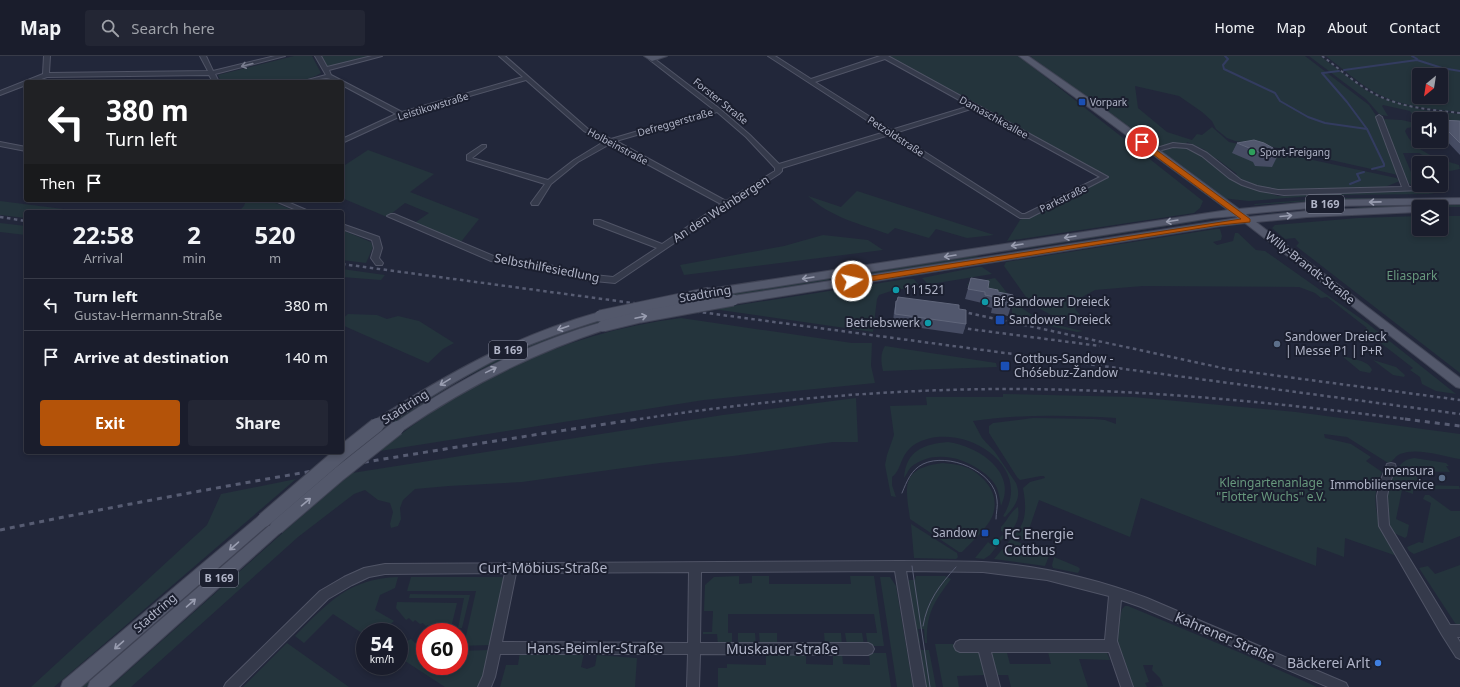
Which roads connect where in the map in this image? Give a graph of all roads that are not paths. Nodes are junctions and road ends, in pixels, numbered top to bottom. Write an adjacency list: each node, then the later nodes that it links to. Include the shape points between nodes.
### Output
1 (47, 56): 14 (street)
2 (203, 56): 13 (street)
3 (282, 56): 13 (street, one-way to 13)
4 (318, 56): 12 (street)
5 (379, 56): 12 (street)
6 (502, 56): 16 (street, Holbeinstraße)
7 (664, 56): 11 (main road)
8 (771, 56): 21 (street, Petzoldstraße)
9 (1023, 56): 35 (main road)
10 (884, 57): 21 (street); 25 (street, Damaschkeallee)
11 (650, 58): 26 (street, Forster Straße)
12 (326, 69): 15 (street)
13 (212, 73): 14 (street); 18 (street)
14 (46, 75): 17 (street)
15 (328, 76): 19 (street); 20 (street)
16 (527, 78): 27 (street, Leistikowstraße); 31 (street, Holbeinstraße, via 586,130)
17 (32, 80)
18 (215, 80)
19 (311, 80)
20 (337, 80)
21 (811, 81): 29 (street, Petzoldstraße)
22 (24, 83): 24 (street)
23 (344, 84): 27 (street)
24 (0, 93)
25 (975, 106): 29 (street, An den Weinbergen); 37 (street, Damaschkeallee)
26 (718, 110): 31 (street, Defreggerstraße); 36 (street, Forster Straße, via 748,136)
27 (401, 114): 30 (street, Leistikowstraße)
28 (1379, 117): 39 (street)
29 (890, 132): 36 (street, An den Weinbergen); 51 (street, Petzoldstraße)
30 (344, 140)
31 (610, 141): 38 (street, Defreggerstraße, via 576,160); 44 (street, Holbeinstraße)
32 (0, 144): 34 (street)
33 (484, 146): 38 (street, via 469,156 469,159)
34 (24, 149)
35 (1150, 151): 39 (street, via 1174,145 1190,147 1238,180 1270,191 1284,193); 49 (main road); 52 (main road)
36 (778, 169): 44 (street, An den Weinbergen)
37 (1105, 177): 51 (street, Parkstraße, via 1026,216)
38 (549, 183): 43 (street, Defreggerstraße)
39 (1406, 189): 40 (street)
40 (1412, 189)
41 (1460, 201): 52 (main road, Stadtring / B 169, one-way to 52, via 1332,203)
42 (282, 202): 48 (street)
43 (535, 202)
44 (726, 204): 56 (street, An den Weinbergen)
45 (1412, 209): 53 (main road, Stadtring / B 169, one-way to 45, via 1329,212)
46 (1448, 209): 47 (main road)
47 (1460, 209)
48 (302, 210)
49 (1226, 213): 52 (main road); 59 (main road, Stadtring / B 169, one-way to 59, bridge, via 709,293 635,307)
50 (391, 216): 58 (street, Selbsthilfesiedlung, via 494,259 554,268 584,277)
51 (1020, 216)
52 (1236, 217): 53 (main road, Stadtring / B 169); 59 (main road, Stadtring / B 169, one-way to 52, bridge, via 640,317); 60 (main road, Willy-Brandt-Straße)
53 (1248, 220): 60 (main road, Willy-Brandt-Straße)
54 (597, 222): 56 (street, An den Weinbergen)
55 (344, 227): 57 (street, via 376,239 378,248 375,258)
56 (663, 247): 58 (street, An den Weinbergen)
57 (379, 263)
58 (615, 280)
59 (602, 321): 62 (main road, Stadtring / B 169, one-way to 62, bridge, via 561,328 465,370 377,425); 65 (main road, Stadtring / B 169, one-way to 59, bridge, via 397,428 456,389 500,366)
60 (1383, 324): 61 (main road, Willy-Brandt-Straße)
61 (1460, 384)
62 (344, 451)
63 (341, 454): 65 (main road, Stadtring / B 169, one-way to 65, bridge)
64 (1391, 467): 70 (street, via 1384,482 1380,505 1384,526)
65 (270, 524): 80 (main road, Stadtring / B 169, one-way to 80); 81 (main road, Stadtring / B 169, one-way to 65)
66 (900, 566): 68 (street, Curt-Möbius-Straße); 69 (street, Kahrener Straße, via 983,567 1021,571); 85 (street)
67 (512, 568): 68 (street, Curt-Möbius-Straße); 75 (street); 82 (street, Curt-Möbius-Straße, via 385,569 368,572 335,587 314,604)
68 (695, 568): 76 (street)
69 (1114, 591): 74 (street); 79 (street, Kahrener Straße)
70 (1446, 631): 71 (street); 78 (street)
71 (1460, 631)
72 (960, 646): 73 (street)
73 (984, 646): 74 (street); 86 (street)
74 (1112, 646): 87 (street)
75 (496, 648): 76 (street, Hans-Beimler-Straße); 83 (street)
76 (695, 648): 77 (street, Muskauer Straße); 84 (street)
77 (868, 649)
78 (1460, 653)
79 (1338, 686)
80 (69, 687)
81 (96, 687)
82 (230, 687)
83 (484, 687)
84 (693, 687)
85 (920, 687)
86 (994, 687)
87 (1126, 687)

